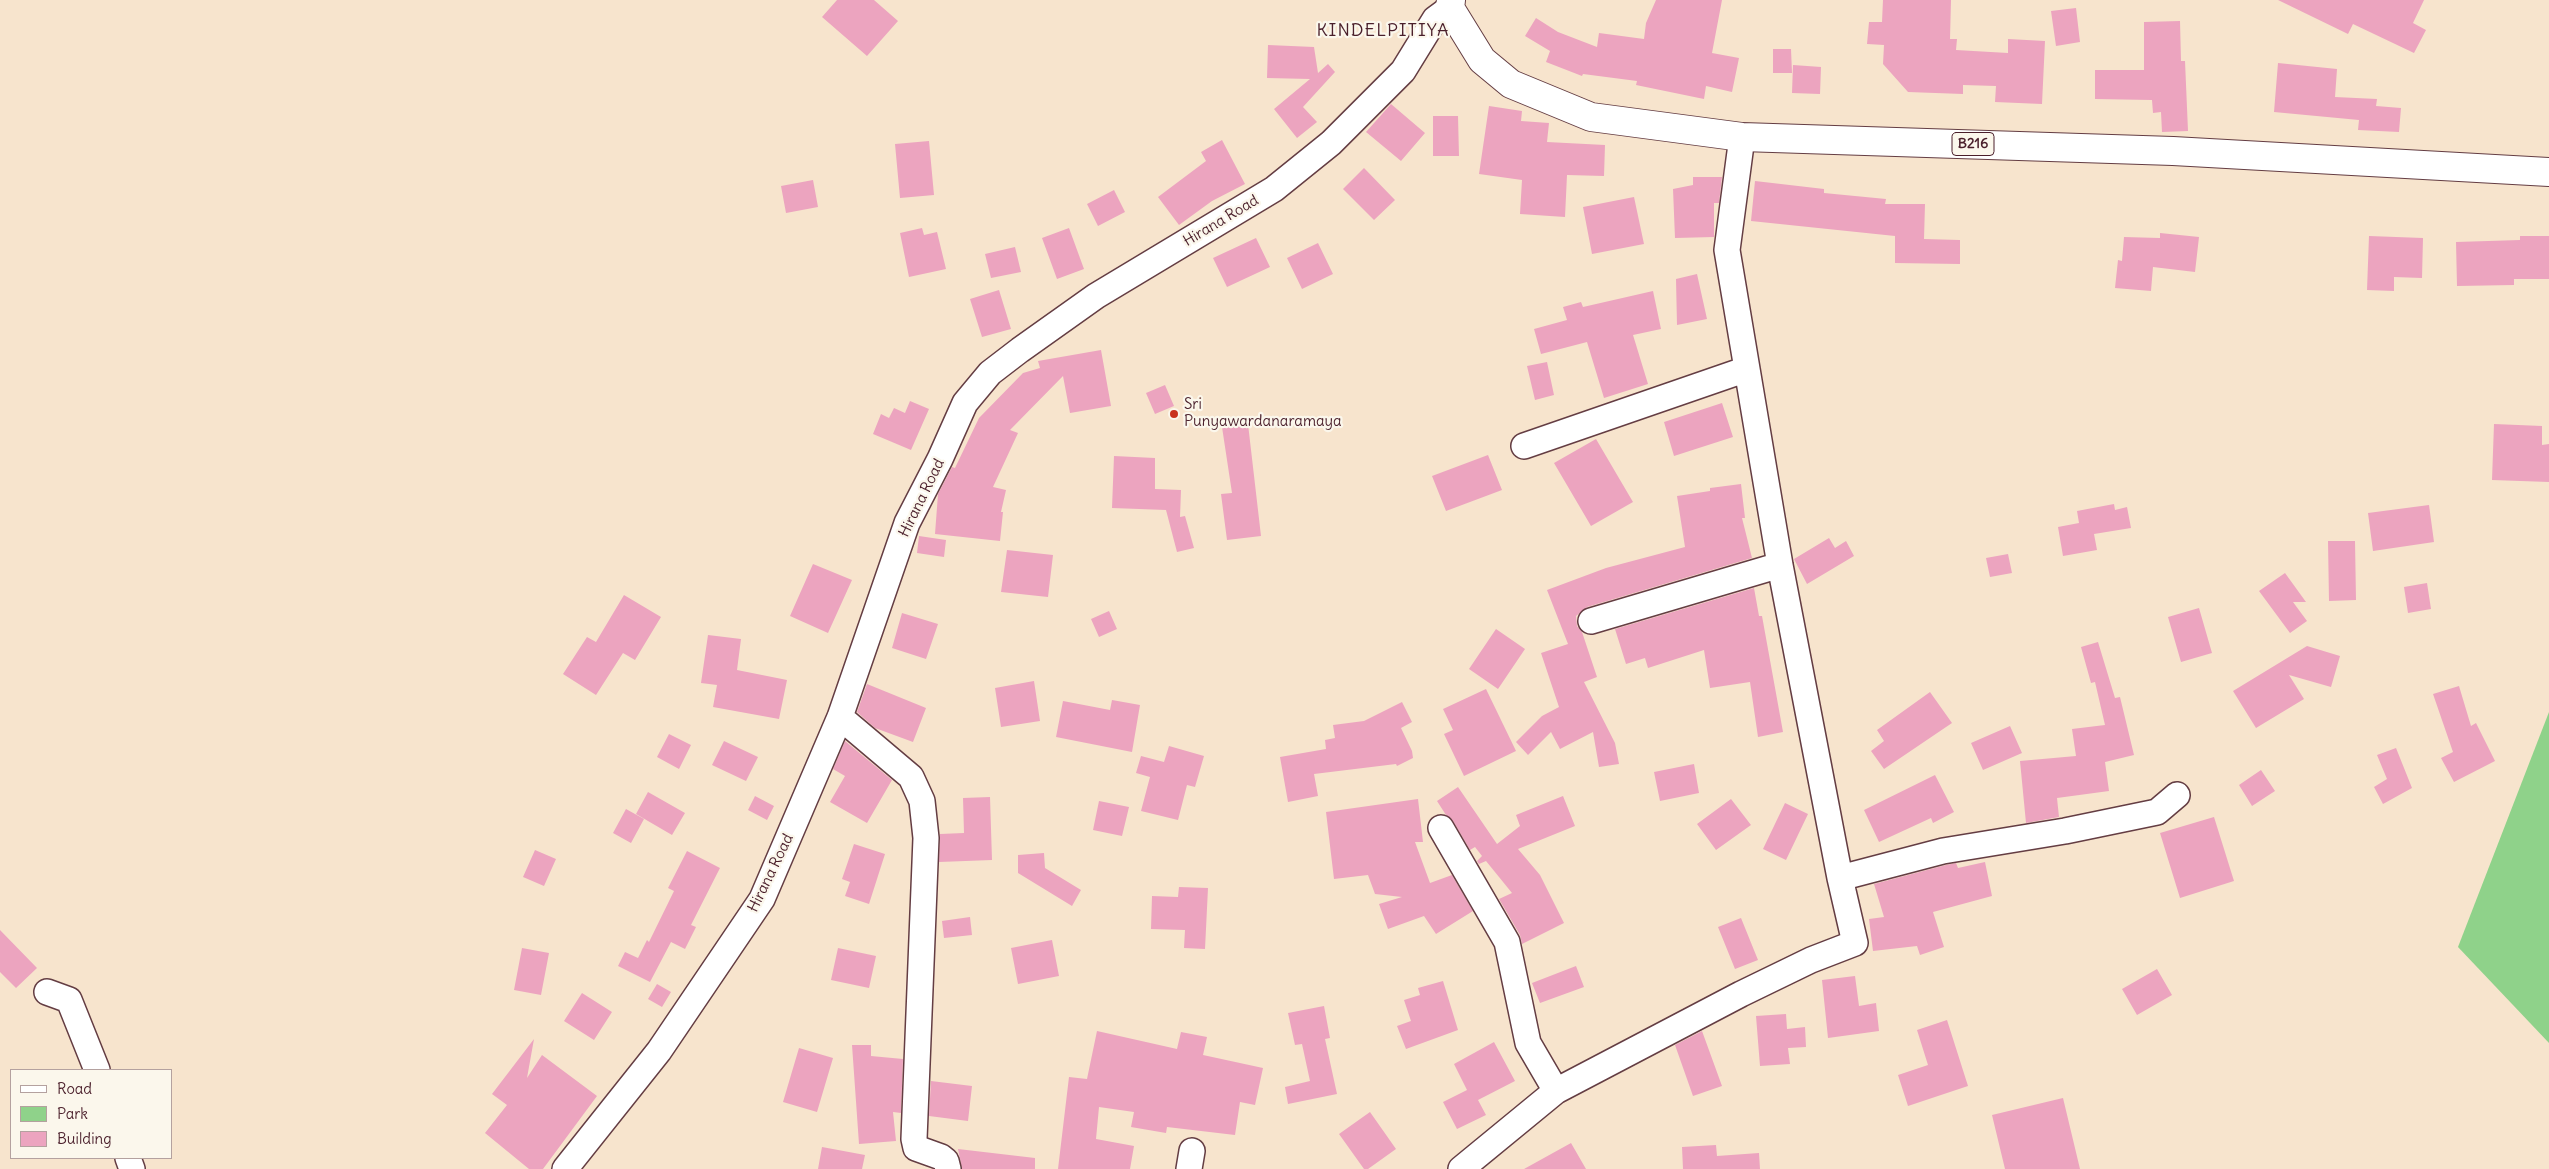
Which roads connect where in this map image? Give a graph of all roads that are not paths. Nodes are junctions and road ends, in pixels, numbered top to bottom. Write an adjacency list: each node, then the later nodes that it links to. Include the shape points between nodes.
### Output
1 (1451, 4): 2 (main road, B216, via 1482,60 1511,84 1591,116); 8 (street, Hirana Road, via 1435,19 1403,71 1331,143 1274,189 1096,296 990,373 965,403 907,523)
2 (1742, 137): 3 (main road, B216, via 2173,151); 4 (street, via 1727,250)
3 (2549, 172)
4 (1747, 369): 5 (street); 6 (street)
5 (1524, 446)
6 (1780, 565): 7 (street); 11 (street)
7 (1591, 621)
8 (840, 717): 15 (street, Hirana Road, via 762,899 659,1051); 16 (street, via 911,777 922,801 926,838 914,1139 916,1148 941,1157)
9 (2177, 795): 11 (street, via 2157,812 1942,851)
10 (1441, 828): 14 (street, via 1507,942 1528,1044)
11 (1840, 878): 14 (street, via 1855,943 1741,994)
12 (47, 992): 13 (street, via 69,1000)
13 (97, 1069)
14 (1556, 1091): 17 (street)
15 (565, 1169)
16 (948, 1169)
17 (1461, 1169)

